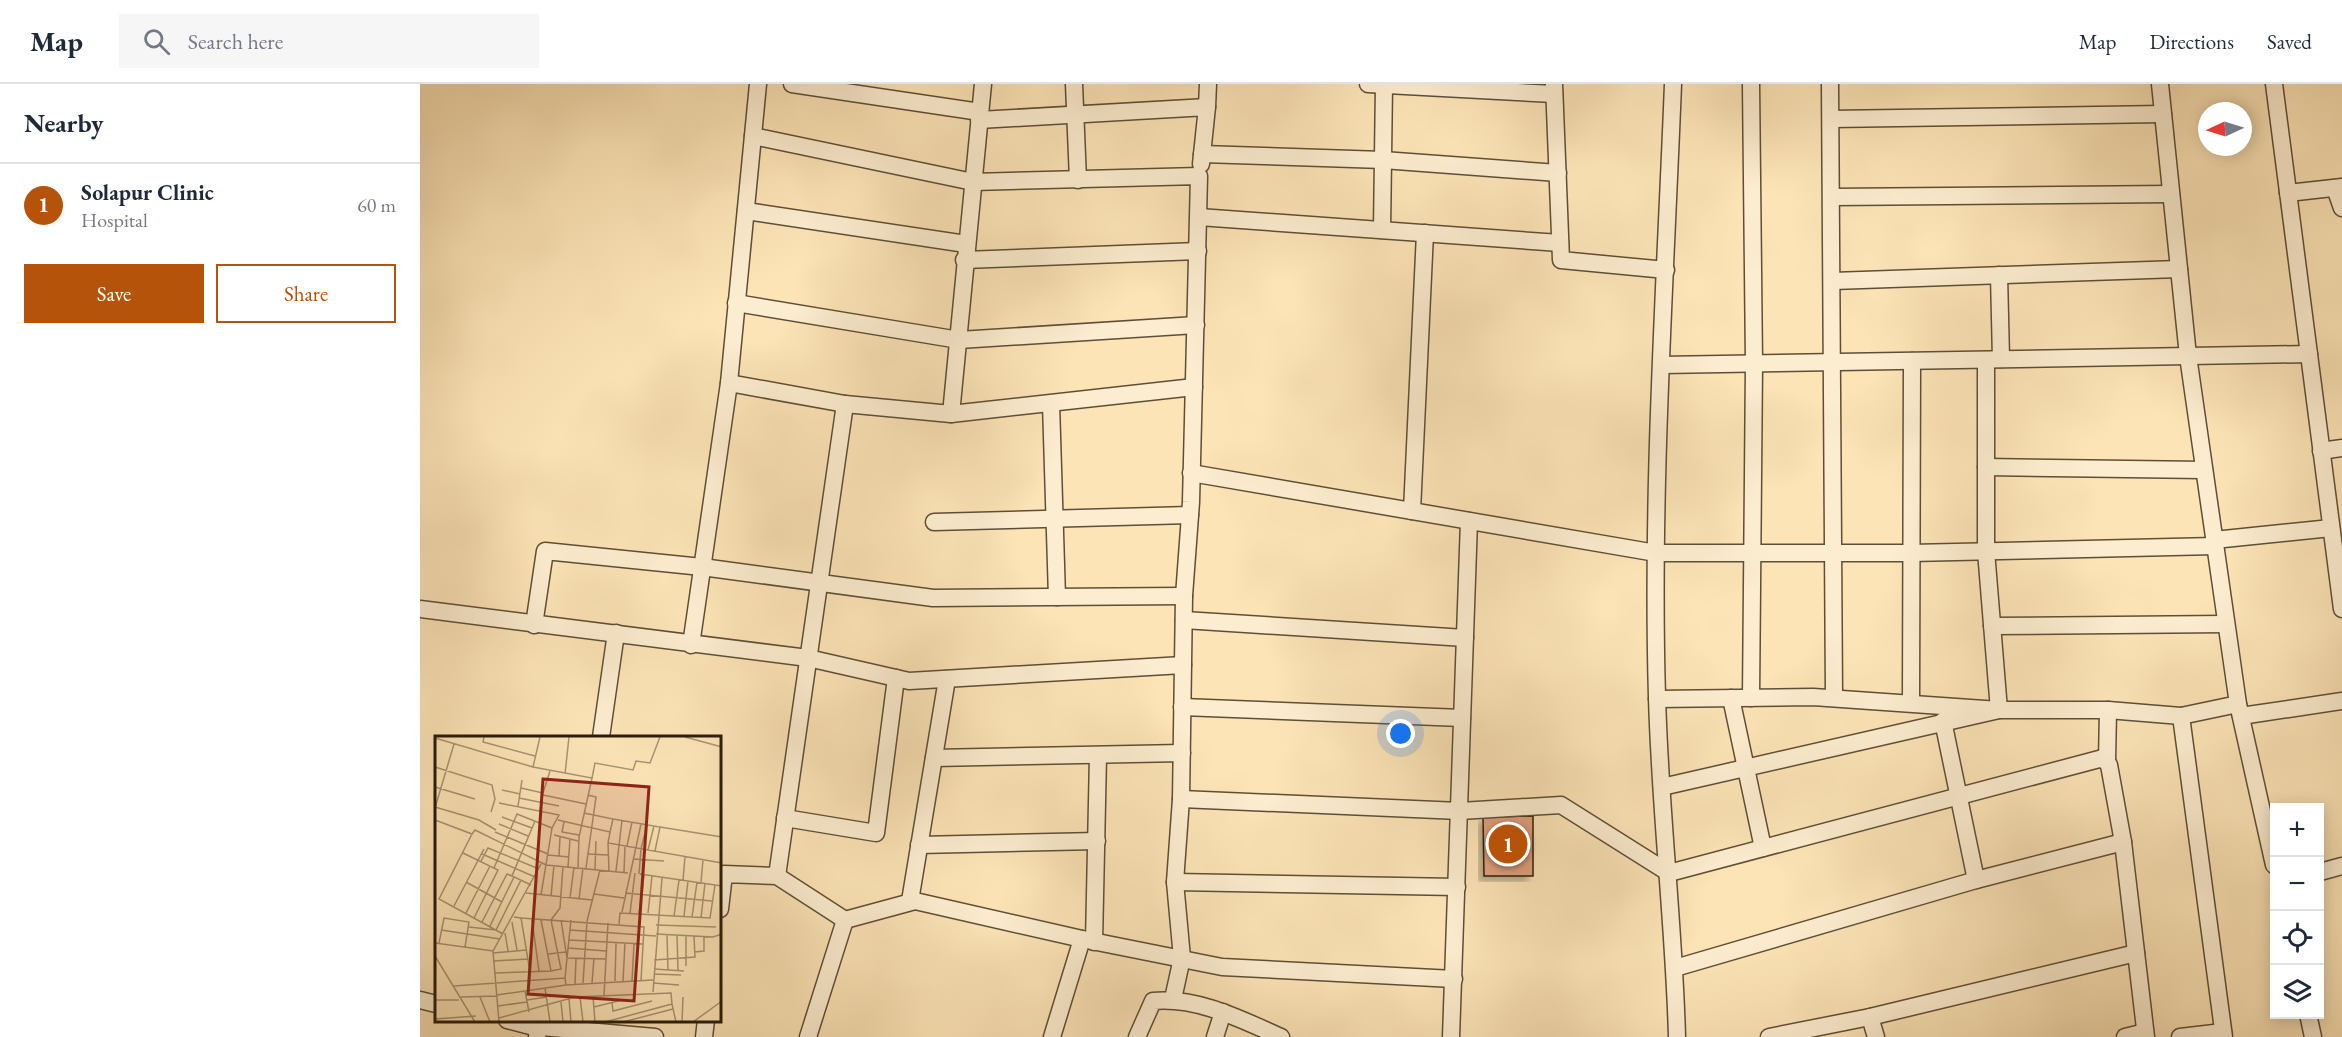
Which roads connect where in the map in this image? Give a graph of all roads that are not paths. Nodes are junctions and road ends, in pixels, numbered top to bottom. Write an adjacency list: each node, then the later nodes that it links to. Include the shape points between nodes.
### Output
1 (758, 84): 18 (street)
2 (792, 84): 16 (street)
3 (983, 84): 16 (street)
4 (1074, 84): 15 (street)
5 (1208, 84): 13 (street)
6 (1379, 84): 12 (street); 20 (street)
7 (1673, 84): 38 (street)
8 (1751, 84): 49 (street)
9 (1830, 84): 17 (street)
10 (2160, 84): 14 (street)
11 (2274, 84): 26 (street)
12 (1554, 89): 21 (street)
13 (1207, 107): 15 (street); 19 (street)
14 (2163, 114): 17 (street); 27 (street)
15 (1074, 115): 16 (street); 23 (street)
16 (980, 116): 24 (street)
17 (1831, 119): 28 (street)
18 (753, 136): 24 (street); 30 (street)
19 (1202, 154): 20 (street); 22 (street)
20 (1383, 160): 21 (street); 32 (street)
21 (1558, 173): 34 (street)
22 (1199, 176): 23 (street); 31 (street)
23 (1078, 180): 24 (street)
24 (974, 183): 35 (street)
25 (2339, 188): 26 (street); 29 (street)
26 (2288, 193): 44 (street)
27 (2171, 194): 28 (street); 37 (street)
28 (1832, 197): 40 (street)
29 (2342, 208)
30 (746, 211): 35 (street); 41 (street)
31 (1198, 217): 32 (street); 36 (street)
32 (1382, 230): 33 (street)
33 (1425, 233): 34 (street); 61 (street)
34 (1560, 243): 38 (street, via 1561,260)
35 (965, 252): 36 (street); 43 (street)
36 (1198, 252): 42 (street)
37 (2179, 269): 39 (street); 45 (street)
38 (1666, 270): 50 (street)
39 (1999, 275): 40 (street); 46 (street)
40 (1833, 281): 48 (street)
41 (736, 303): 43 (street); 51 (street)
42 (1196, 325): 43 (street); 52 (street)
43 (959, 340): 55 (street)
44 (2308, 354): 45 (street); 57 (street)
45 (2188, 356): 46 (street); 59 (street)
46 (1994, 360): 47 (street); 58 (street)
47 (1912, 361): 48 (street); 72 (street)
48 (1834, 362): 49 (street); 71 (street)
49 (1754, 364): 50 (street); 69 (street)
50 (1662, 365): 70 (street)
51 (729, 383): 53 (street); 74 (street)
52 (1194, 387): 54 (street); 60 (street)
53 (845, 404): 55 (street); 75 (street)
54 (1051, 404): 55 (street); 63 (street)
55 (951, 414)
56 (2342, 448): 57 (street)
57 (2321, 451): 66 (street)
58 (1986, 467): 59 (street); 68 (street)
59 (2204, 470): 67 (street)
60 (1191, 473): 61 (street); 62 (street)
61 (1412, 511): 64 (street)
62 (1190, 515): 63 (street); 76 (street)
63 (1053, 518): 65 (street); 77 (street)
64 (1469, 521): 70 (street); 85 (street)
65 (934, 522)
66 (2331, 528): 67 (street); 73 (street)
67 (2215, 543): 68 (street); 81 (street)
68 (1986, 551): 72 (street); 83 (street)
69 (1752, 552): 70 (street); 71 (street); 92 (street)
70 (1656, 553): 94 (street)
71 (1834, 553): 72 (street); 93 (street)
72 (1911, 553): 96 (street)
73 (2339, 565): 79 (street)
74 (702, 567): 75 (street); 82 (street, via 545,551); 86 (street)
75 (819, 584): 77 (street, via 933,598); 87 (street)
76 (1184, 596): 77 (street); 80 (street)
77 (1057, 597)
78 (420, 609): 82 (street)
79 (2342, 609)
80 (1184, 620): 85 (street); 88 (street)
81 (2226, 624): 83 (street); 100 (street)
82 (534, 625): 84 (street)
83 (1992, 626): 98 (street)
84 (616, 633): 86 (street); 104 (street)
85 (1465, 638): 102 (street)
86 (691, 645): 87 (street)
87 (808, 658): 89 (street); 114 (street)
88 (1183, 665): 90 (street); 97 (street)
89 (896, 678): 90 (street); 114 (street, via 876,832)
90 (947, 679): 107 (street)
91 (1731, 698): 92 (street); 94 (street); 109 (street)
92 (1751, 698): 93 (street)
93 (1834, 698): 96 (street)
94 (1657, 699): 110 (street)
95 (2342, 701): 100 (street)
96 (1911, 703): 98 (street)
97 (1182, 707): 102 (street); 105 (street)
98 (1999, 710): 99 (street); 103 (street)
99 (2108, 710): 101 (street); 108 (street)
100 (2239, 710): 101 (street); 119 (street)
101 (2181, 716): 147 (street)
102 (1462, 718): 113 (street)
103 (1943, 721): 109 (street); 111 (street)
104 (601, 736)
105 (1182, 753): 106 (street); 112 (street)
106 (1098, 756): 107 (street); 115 (street)
107 (933, 758): 117 (street)
108 (2107, 761): 111 (street, via 2097,759); 116 (street)
109 (1745, 767): 110 (street); 118 (street)
110 (1662, 787): 122 (street)
111 (1959, 797): 118 (street); 124 (street)
112 (1181, 799): 113 (street); 125 (street)
113 (1460, 811): 122 (street, via 1561,805); 126 (street)
114 (785, 818): 123 (street)
115 (1097, 841): 117 (street); 130 (street)
116 (2123, 842): 124 (street); 131 (street)
117 (919, 845): 128 (street)
118 (1763, 848): 122 (street)
119 (2272, 857)
120 (2342, 866): 121 (street)
121 (2324, 871)
122 (1669, 873): 133 (street)
123 (777, 876): 127 (street, via 724,874); 129 (street)
124 (1976, 880): 133 (street)
125 (1175, 882): 126 (street); 132 (street)
126 (1457, 887): 134 (street)
127 (722, 892)
128 (910, 901): 129 (street); 130 (street)
129 (845, 920): 150 (street)
130 (1088, 940): 132 (street); 151 (street)
131 (2136, 953): 139 (street); 146 (street)
132 (1182, 958): 134 (street, via 1251,970); 135 (street)
133 (1675, 968): 156 (street)
134 (1454, 979): 155 (street)
135 (1173, 999): 138 (street); 152 (street, via 1153,1001)
136 (420, 1000): 137 (street)
137 (435, 1004)
138 (1223, 1012): 153 (street); 154 (street)
139 (1870, 1017): 157 (street); 158 (street)
140 (2309, 1019): 161 (street)
141 (512, 1022): 145 (street)
142 (706, 1022): 149 (street)
143 (557, 1024): 144 (street); 145 (street)
144 (627, 1031): 148 (street)
145 (537, 1032)
146 (2146, 1035): 159 (street)
147 (2224, 1035): 160 (street)
148 (655, 1037)
149 (704, 1037)
150 (808, 1037)
151 (1052, 1037)
152 (1137, 1037)
153 (1215, 1037)
154 (1281, 1037)
155 (1451, 1037)
156 (1677, 1037)
157 (1769, 1037)
158 (1876, 1037)
159 (2125, 1037)
160 (2180, 1037)
161 (2313, 1037)

